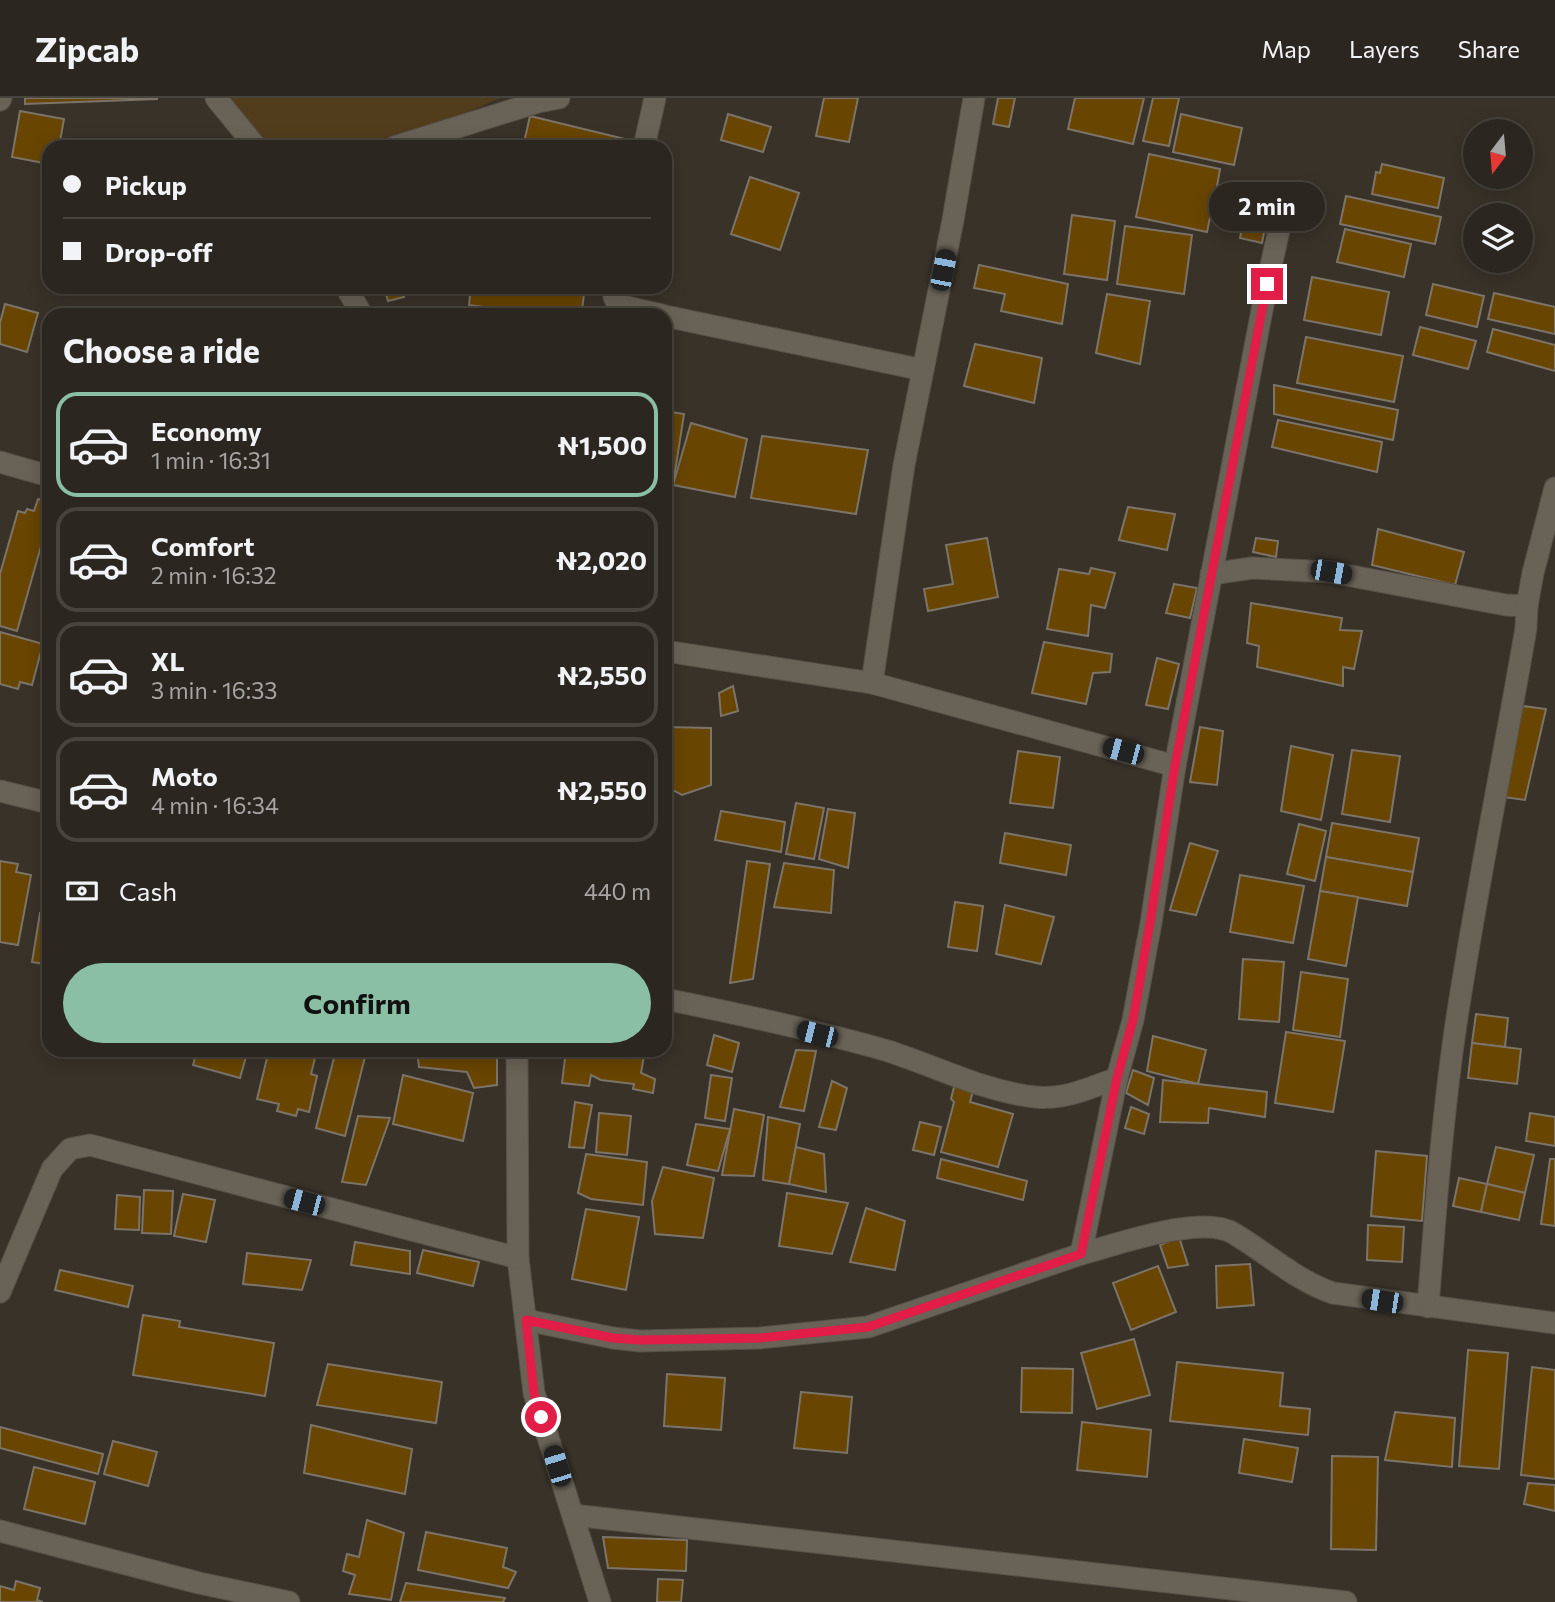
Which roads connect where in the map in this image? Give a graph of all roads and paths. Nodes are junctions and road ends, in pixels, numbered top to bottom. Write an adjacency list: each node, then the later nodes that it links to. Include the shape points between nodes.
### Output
1 (216, 98): 5 (street)
2 (559, 98): 6 (street)
3 (655, 98): 7 (street)
4 (974, 98): 12 (street)
5 (250, 140)
6 (416, 140)
7 (646, 140)
8 (1285, 203): 16 (street)
9 (614, 294): 10 (street, via 618,305)
10 (632, 308)
11 (672, 317): 12 (street)
12 (923, 370): 19 (street)
13 (0, 462): 14 (street)
14 (42, 474)
15 (1554, 500): 17 (street)
16 (1211, 574): 17 (street, via 1252,568 1331,572); 20 (street)
17 (1527, 606): 29 (street, via 1455,1034)
18 (672, 652): 19 (street)
19 (872, 683): 20 (street)
20 (1175, 766): 25 (street, via 1133,1020)
21 (0, 791): 22 (street)
22 (42, 801)
23 (672, 1000): 25 (street, via 887,1051 1035,1097 1064,1097)
24 (517, 1057): 27 (street)
25 (1117, 1078): 26 (street)
26 (1081, 1254): 29 (street, via 1148,1235 1214,1227 1230,1231 1310,1285 1333,1293); 30 (street, via 868,1327 760,1338 640,1340)
27 (518, 1258): 28 (street, via 90,1145 70,1149 52,1169); 30 (street)
28 (0, 1292)
29 (1428, 1307): 31 (street)
30 (526, 1320): 32 (street, via 534,1393)
31 (1555, 1323)
32 (573, 1515): 35 (street); 36 (street)
33 (0, 1531): 34 (street)
34 (289, 1602)
35 (600, 1602)
36 (1346, 1602)

